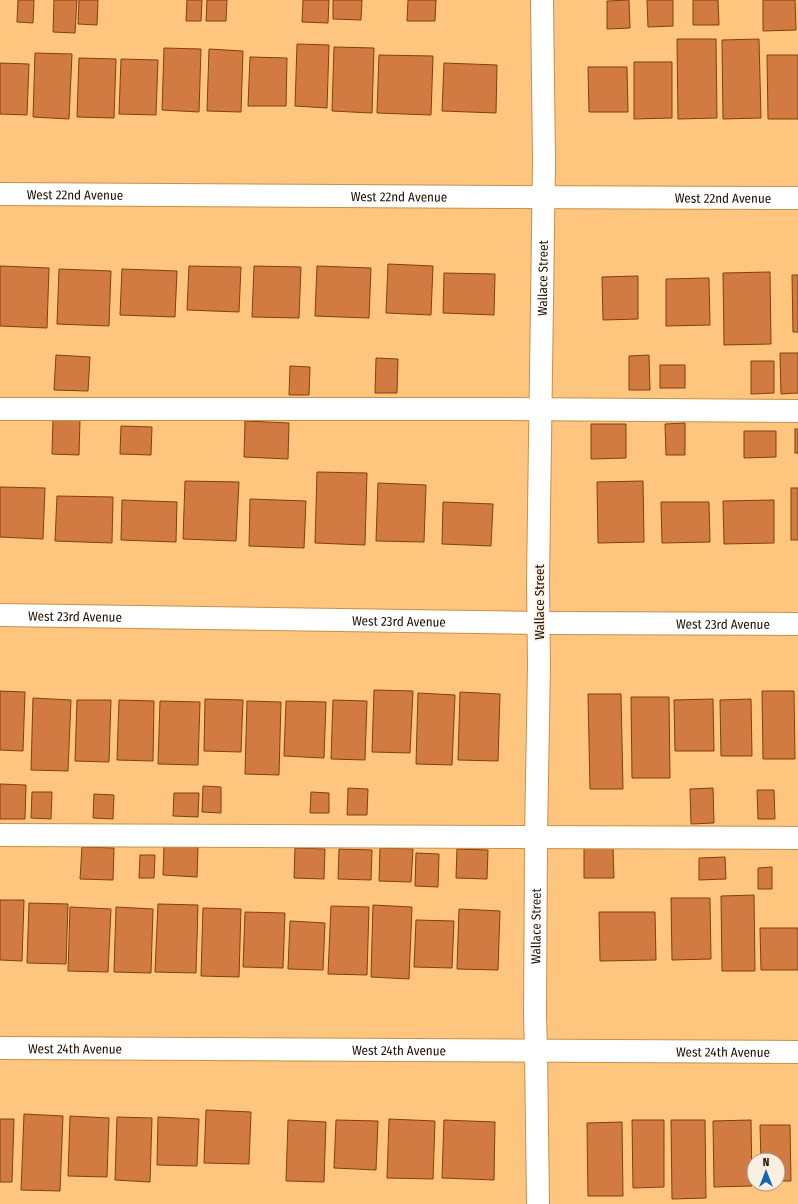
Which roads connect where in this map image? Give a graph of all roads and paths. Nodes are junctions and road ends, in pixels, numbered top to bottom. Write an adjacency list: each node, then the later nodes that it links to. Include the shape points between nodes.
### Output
1 (542, 0): 3 (street, Wallace Street)
2 (0, 194): 3 (street, West 22nd Avenue)
3 (543, 197): 4 (street, West 22nd Avenue); 6 (street, Wallace Street)
4 (798, 198)
5 (0, 409): 6 (street)
6 (540, 410): 7 (street); 9 (street, Wallace Street)
7 (798, 411)
8 (0, 615): 9 (street, West 23rd Avenue)
9 (539, 623): 10 (street, West 23rd Avenue); 12 (street, Wallace Street)
10 (798, 624)
11 (0, 835): 12 (street)
12 (536, 837): 13 (street); 15 (street, Wallace Street)
13 (798, 838)
14 (0, 1048): 15 (street, West 24th Avenue)
15 (536, 1051): 16 (street, West 24th Avenue); 17 (street, Wallace Street)
16 (798, 1052)
17 (538, 1204)

